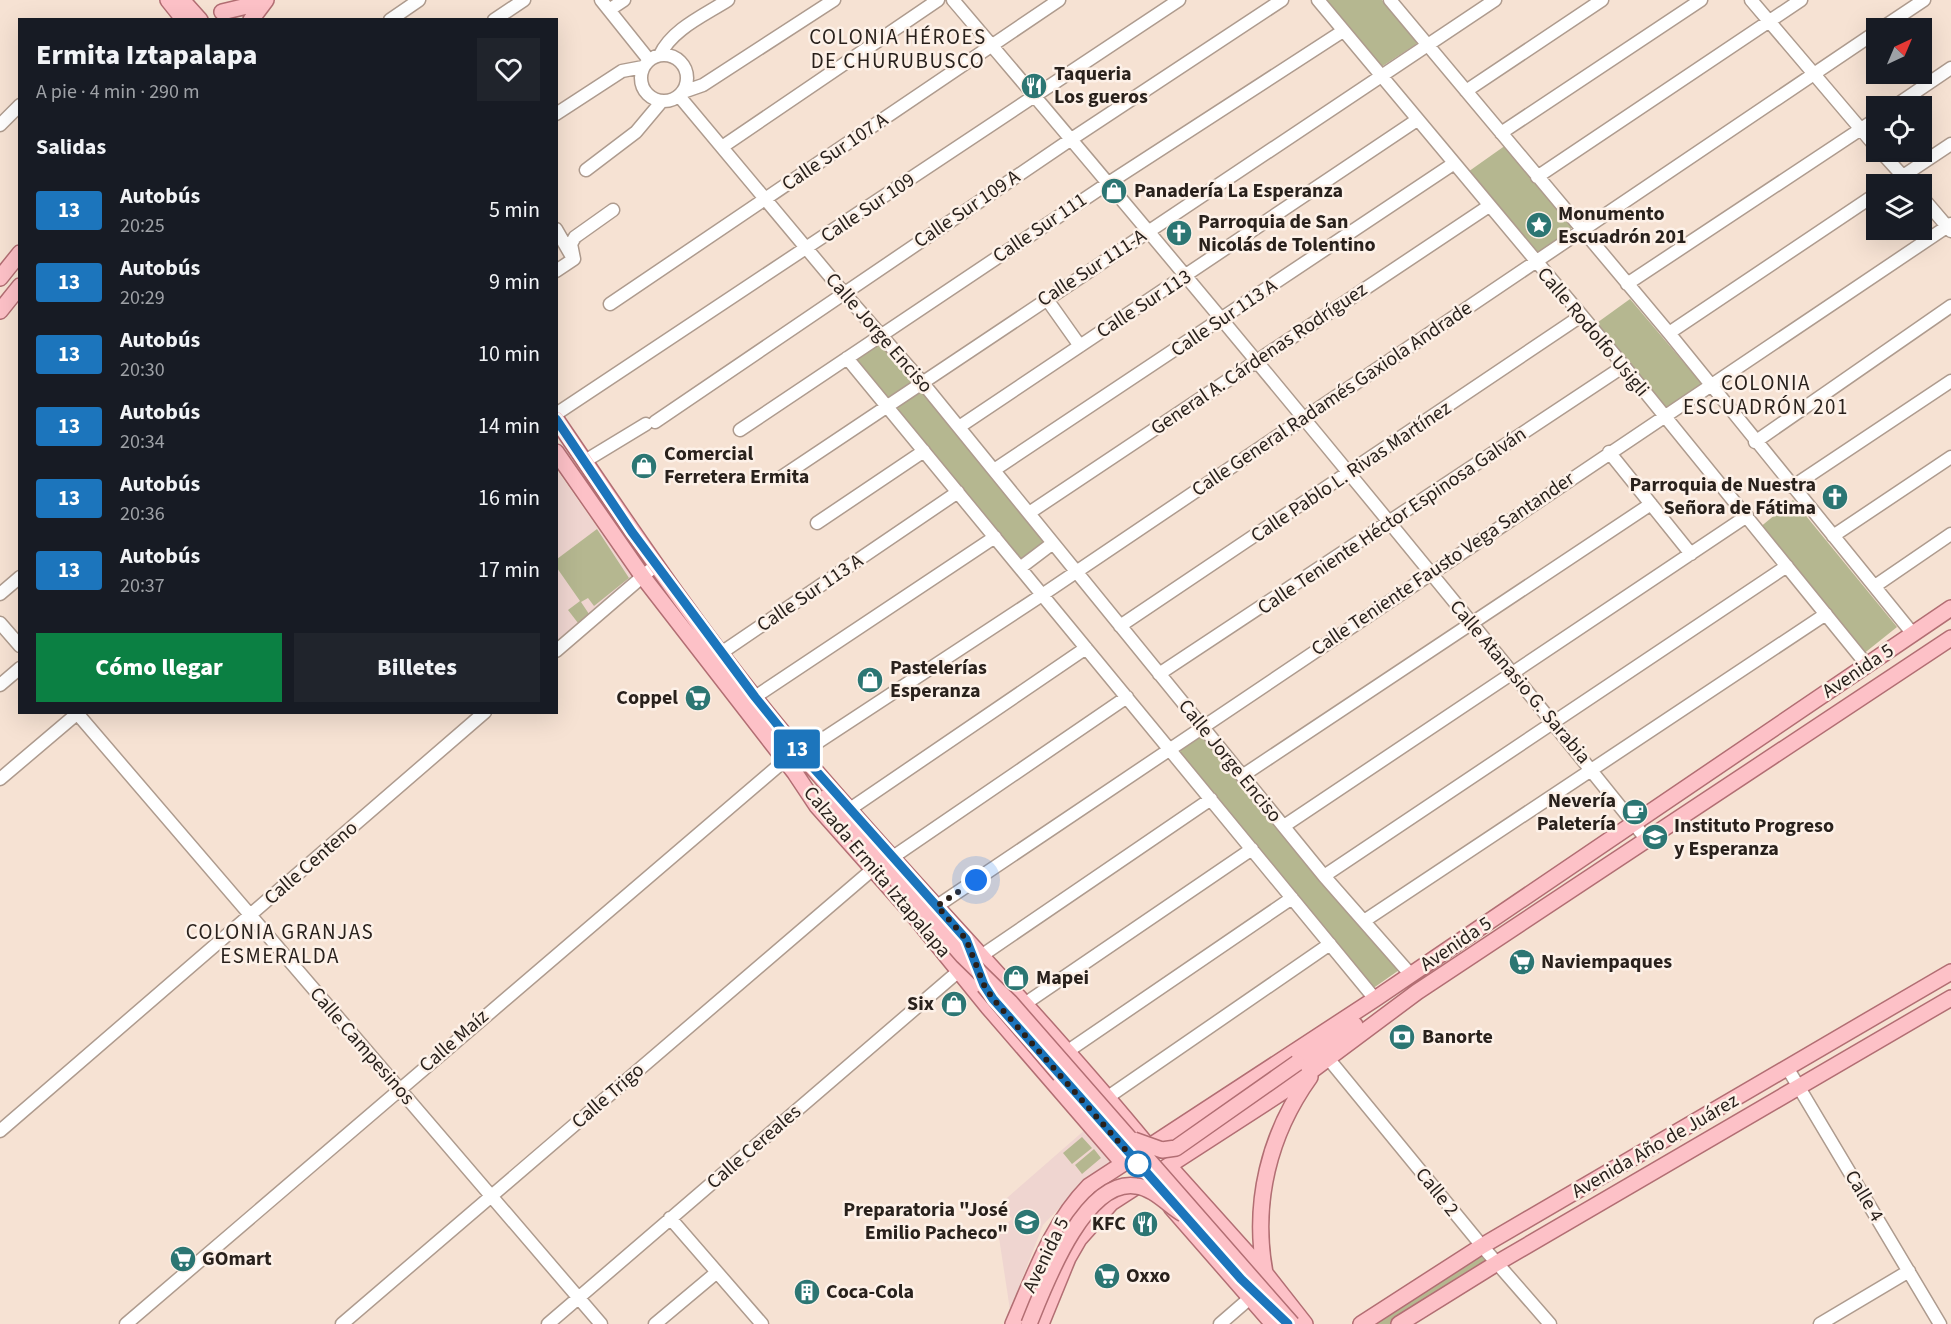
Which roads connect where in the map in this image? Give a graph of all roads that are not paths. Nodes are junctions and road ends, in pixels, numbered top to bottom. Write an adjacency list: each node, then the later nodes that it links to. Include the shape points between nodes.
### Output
1 (168, 0): 24 (main road)
2 (182, 0): 25 (main road)
3 (419, 0): 27 (street)
4 (524, 0): 28 (street)
5 (624, 0): 22 (street)
6 (728, 0): 35 (street, via 675,35)
7 (834, 0): 40 (street, via 703,85)
8 (938, 0): 54 (street)
9 (953, 0): 33 (street, Calle Atanasio G. Sarabia)
10 (1059, 0): 33 (street, Calle Sur 107 A)
11 (1179, 0): 41 (street, Calle Sur 109)
12 (1282, 0): 52 (street, Calle Sur 109 A)
13 (1318, 0): 31 (street, Calle Rodolfo Usigli)
14 (1389, 0): 34 (street)
15 (1495, 0): 34 (street, Calle Sur 111-A)
16 (1602, 0): 39 (street)
17 (1701, 0): 50 (street)
18 (1751, 0): 30 (street)
19 (1801, 0): 30 (street)
20 (1924, 0): 29 (street)
21 (265, 1): 23 (main road); 26 (main road)
22 (605, 5): 35 (street)
23 (223, 10)
24 (182, 18)
25 (198, 18)
26 (252, 18)
27 (393, 18)
28 (497, 18)
29 (1897, 18)
30 (1768, 21): 37 (street); 60 (street)
31 (1343, 30): 38 (street, Calle Rodolfo Usigli); 61 (street, Calle Sur 111)
32 (1866, 39): 37 (street, Calle General Radamés Gaxiola Andrade)
33 (991, 45): 41 (street, Calle Atanasio G. Sarabia); 62 (street, Calle Sur 107 A)
34 (1426, 45): 38 (street, Calle Sur 111-A); 39 (street)
35 (651, 61): 40 (street, via 669,56 684,66 687,83); 43 (street, via 642,85 646,93); 45 (street, via 622,71)
36 (1951, 69): 42 (street)
37 (1813, 75): 49 (street); 68 (street, Calle General Radamés Gaxiola Andrade)
38 (1380, 76): 46 (street, Calle Rodolfo Usigli); 69 (street, Calle Sur 111-A)
39 (1466, 91): 50 (street)
40 (681, 94): 43 (street); 54 (street, Calle Jorge Enciso)
41 (1033, 96): 52 (street, Calle Atanasio G. Sarabia); 71 (street, Calle Sur 109)
42 (1910, 96)
43 (662, 101): 57 (street, via 636,132)
44 (18, 107): 47 (street)
45 (558, 113)
46 (1417, 120): 56 (street, Calle Rodolfo Usigli); 76 (street, Calle Sur 113)
47 (0, 125)
48 (1866, 126): 49 (street)
49 (1861, 129): 51 (street); 78 (street)
50 (1501, 133): 60 (street)
51 (1866, 135)
52 (1070, 140): 61 (street, Calle Atanasio G. Sarabia); 80 (street, Calle Sur 109 A)
53 (1951, 144): 59 (street)
54 (722, 147): 62 (street, Calle Jorge Enciso)
55 (1890, 162): 58 (street)
56 (1453, 164): 64 (street, Calle Rodolfo Usigli); 86 (street, Calle Sur 113 A)
57 (586, 170)
58 (1901, 174)
59 (1915, 174)
60 (1537, 177): 68 (street)
61 (1107, 184): 69 (street, Calle Atanasio G. Sarabia); 88 (street, Calle Sur 111)
62 (765, 199): 71 (street, Calle Jorge Enciso); 82 (street, Calle Sur 107 A)
63 (1866, 201): 87 (street)
64 (1489, 206): 74 (street, Calle Rodolfo Usigli); 91 (street, General A. Cárdenas Rodríguez)
65 (1932, 208): 67 (street)
66 (613, 210): 73 (street, via 575,237 571,244)
67 (1950, 227): 95 (street, Calle Teniente Fausto Vega Santander)
68 (1582, 229): 74 (street, Calle General Radamés Gaxiola Andrade); 78 (street)
69 (1148, 232): 76 (street, Calle Atanasio G. Sarabia); 81 (street, Calle Sur 111-A)
70 (558, 233): 73 (street)
71 (807, 249): 80 (street, Calle Jorge Enciso); 97 (street, Calle Sur 109)
72 (18, 256): 77 (main road)
73 (574, 259): 75 (street)
74 (1534, 262): 85 (street, Calle Rodolfo Usigli); 99 (street, Calle General Radamés Gaxiola Andrade)
75 (558, 270)
76 (1185, 277): 86 (street, Calle Atanasio G. Sarabia); 89 (street, Calle Sur 113)
77 (0, 278)
78 (1627, 284): 87 (street)
79 (18, 288): 84 (main road)
80 (843, 292): 88 (street, Calle Jorge Enciso); 108 (street, Calle Sur 109 A, via 651,423)
81 (1046, 298): 89 (street); 94 (street, Calle Sur 111-A)
82 (609, 304)
83 (1951, 306): 103 (street)
84 (0, 311)
85 (1581, 316): 92 (street, Calle Rodolfo Usigli); 110 (street, Calle Pablo L. Rivas Martínez)
86 (1221, 320): 91 (street, Calle Atanasio G. Sarabia); 109 (street, Calle Sur 113 A)
87 (1669, 333): 95 (street)
88 (880, 335): 90 (street, Calle Sur 111); 94 (street, Calle Jorge Enciso)
89 (1080, 346): 101 (street, Calle Sur 113)
90 (847, 358): 96 (street, Calle Jorge Enciso); 102 (street, Calle Sur 111)
91 (1255, 362): 99 (street, Calle Atanasio G. Sarabia); 115 (street, General A. Cárdenas Rodríguez)
92 (1623, 366): 98 (street, Calle Rodolfo Usigli); 118 (street, Calle Teniente Héctor Espinosa Galván)
93 (1951, 381): 112 (street)
94 (922, 382): 96 (street, Calle Sur 111-A); 101 (street, Calle Jorge Enciso)
95 (1711, 386): 98 (street, Calle Teniente Fausto Vega Santander); 103 (street)
96 (888, 406): 104 (street, Calle Jorge Enciso); 111 (street, Calle Sur 111-A)
97 (558, 413)
98 (1664, 416): 105 (street, Calle Teniente Fausto Vega Santander); 116 (street, Calle Rodolfo Usigli)
99 (1302, 418): 110 (street, Calle Atanasio G. Sarabia); 129 (street, Calle General Radamés Gaxiola Andrade)
100 (558, 422): 108 (main road, Calzada Ermita Iztapalapa)
101 (959, 427): 109 (street, Calle Jorge Enciso)
102 (740, 430)
103 (1755, 442): 112 (street)
104 (924, 451): 113 (street, Calle Jorge Enciso); 117 (street)
105 (1609, 452): 114 (street); 130 (street, Calle Teniente Fausto Vega Santander)
106 (558, 455): 123 (main road, Calzada Ermita Iztapalapa)
107 (1951, 457): 121 (street)
108 (585, 461): 119 (main road, Calzada Ermita Iztapalapa)
109 (994, 470): 115 (street, Calle Jorge Enciso)
110 (1348, 474): 118 (street, Calle Atanasio G. Sarabia); 142 (street, Calle Pablo L. Rivas Martínez)
111 (780, 478)
112 (1792, 487): 121 (street)
113 (958, 492): 122 (street, Calle Jorge Enciso); 148 (street, Calle Sur 113 A)
114 (1651, 504): 125 (street); 141 (street)
115 (1029, 513): 124 (street, Calle Jorge Enciso)
116 (1747, 516): 125 (street); 127 (street, Calle Rodolfo Usigli)
117 (817, 523)
118 (1389, 524): 130 (street, Calle Atanasio G. Sarabia); 151 (street, Calle Teniente Héctor Espinosa Galván)
119 (632, 532): 123 (main road); 126 (main road, Calzada Ermita Iztapalapa)
120 (1951, 534): 133 (street)
121 (1833, 536): 133 (street)
122 (995, 537): 128 (street, Calle Jorge Enciso); 154 (street)
123 (618, 541): 131 (main road, Calzada Ermita Iztapalapa)
124 (1053, 543): 128 (street); 129 (street, Calle Jorge Enciso)
125 (1691, 554): 152 (street)
126 (656, 565): 131 (street); 136 (main road, Calzada Ermita Iztapalapa)
127 (1787, 566): 139 (street, Calle Rodolfo Usigli); 159 (street)
128 (1020, 568): 135 (street, Calle Jorge Enciso)
129 (1076, 572): 135 (street, Calle General Radamés Gaxiola Andrade); 142 (street, Calle Jorge Enciso)
130 (1430, 573): 141 (street, Calle Atanasio G. Sarabia); 160 (street, Calle Teniente Fausto Vega Santander)
131 (643, 577): 137 (main road, Calzada Ermita Iztapalapa); 147 (street)
132 (18, 579): 134 (street)
133 (1875, 586): 143 (street)
134 (0, 594)
135 (1042, 595): 146 (street, Calle Jorge Enciso); 162 (street, Calle General Radamés Gaxiola Andrade)
136 (680, 598): 137 (main road); 148 (main road, Calzada Ermita Iztapalapa)
137 (667, 608): 163 (main road, Calzada Ermita Iztapalapa)
138 (1951, 608): 143 (main road, Avenida 5)
139 (1826, 614): 149 (street, Calle Rodolfo Usigli); 164 (street)
140 (0, 623): 145 (street)
141 (1473, 625): 152 (street, Calle Atanasio G. Sarabia); 166 (street)
142 (1120, 626): 151 (street, Calle Jorge Enciso)
143 (1913, 634): 149 (main road, Avenida 5)
144 (1951, 639): 172 (main road, Avenida 5)
145 (18, 644)
146 (1086, 648): 155 (street, Calle Jorge Enciso); 169 (street)
147 (558, 649)
148 (721, 653): 154 (main road, Calzada Ermita Iztapalapa)
149 (1867, 665): 170 (main road, Avenida 5)
150 (18, 670): 153 (street)
151 (1159, 674): 160 (street, Calle Jorge Enciso)
152 (1514, 675): 159 (street, Calle Atanasio G. Sarabia); 171 (street)
153 (0, 685)
154 (755, 697): 162 (main road, Calzada Ermita Iztapalapa)
155 (1127, 697): 161 (street, Calle Jorge Enciso); 174 (street)
156 (76, 714): 167 (street)
157 (78, 714): 179 (street, Calle Campesinos)
158 (483, 714): 179 (street, Calle Centeno)
159 (1553, 723): 164 (street, Calle Atanasio G. Sarabia); 176 (street)
160 (1203, 727): 161 (street, Calle Teniente Fausto Vega Santander); 166 (street, Calle Jorge Enciso)
161 (1172, 750): 168 (street, Calle Jorge Enciso); 178 (street, Calle Teniente Fausto Vega Santander)
162 (801, 754): 163 (street, Calle General Radamés Gaxiola Andrade); 169 (main road, Calzada Ermita Iztapalapa)
163 (784, 761): 165 (main road, Calzada Ermita Iztapalapa); 194 (street, Calle Maíz)
164 (1593, 771): 170 (street, Calle Atanasio G. Sarabia); 180 (street)
165 (795, 773): 175 (main road, Calzada Ermita Iztapalapa, via 817,806); 199 (main road, Calzada Ermita Iztapalapa, bridge, via 825,798)
166 (1242, 776): 171 (street, Calle Jorge Enciso)
167 (0, 779)
168 (1211, 799): 173 (street, Calle Jorge Enciso); 183 (street)
169 (850, 809): 174 (main road, Calzada Ermita Iztapalapa)
170 (1634, 824): 172 (street, Calle Atanasio G. Sarabia); 186 (main road, Avenida 5)
171 (1284, 826): 176 (street, Calle Jorge Enciso)
172 (1647, 840): 190 (main road, Avenida 5)
173 (1252, 849): 177 (street, Calle Jorge Enciso); 189 (street)
174 (894, 857): 178 (main road, Calzada Ermita Iztapalapa)
175 (873, 869): 184 (main road, Calzada Ermita Iztapalapa); 204 (street, Calle Trigo)
176 (1324, 876): 180 (street, Calle Jorge Enciso)
177 (1292, 898): 182 (street, Calle Jorge Enciso); 191 (street)
178 (937, 906): 181 (main road, Calzada Ermita Iztapalapa)
179 (251, 915): 194 (street, Calle Campesinos); 198 (street, Calle Centeno)
180 (1364, 921): 186 (street, Calle Jorge Enciso)
181 (966, 939): 183 (main road, Calzada Ermita Iztapalapa); 207 (main road, Calzada Ermita Iztapalapa, bridge, via 984,985 998,1004)
182 (1330, 944): 187 (street, Calle Jorge Enciso); 196 (street)
183 (981, 956): 189 (main road, Calzada Ermita Iztapalapa)
184 (960, 970): 197 (main road, Calzada Ermita Iztapalapa); 208 (street, Calle Cereales)
185 (1951, 972): 193 (main road, Avenida Año de Juárez)
186 (1411, 975): 187 (main road, Avenida 5)
187 (1375, 999): 200 (main road, Avenida 5)
188 (1951, 999): 195 (main road, Avenida Año de Juárez)
189 (1026, 1003): 191 (main road, Calzada Ermita Iztapalapa)
190 (1390, 1011): 192 (main road, Avenida 5); 199 (main road, bridge, via 1359,1023 1176,1148 1150,1148)
191 (1068, 1051): 196 (main road, Calzada Ermita Iztapalapa)
192 (1326, 1058): 202 (main road, Avenida 5, via 1287,1089); 211 (street, Calle 2); 215 (main road, via 1293,1103 1271,1154 1261,1205 1260,1240)
193 (1788, 1069): 195 (street, Calle 4); 205 (main road, Avenida Año de Juárez)
194 (400, 1088): 204 (street, Calle Campesinos); 218 (street, Calle Maíz)
195 (1799, 1088): 209 (main road, Avenida Año de Juárez); 213 (street, Calle 4)
196 (1112, 1103): 197 (main road, via 1116,1122 1110,1128); 200 (main road, Calzada Ermita Iztapalapa)
197 (1095, 1130): 201 (main road, Calzada Ermita Iztapalapa)
198 (0, 1131)
199 (1122, 1131): 229 (main road, Calzada Ermita Iztapalapa, bridge)
200 (1148, 1146): 201 (main road, Avenida 5)
201 (1122, 1162): 224 (main road, Avenida 5, via 1089,1186 1061,1218)
202 (1169, 1166): 203 (main road, Avenida 5); 206 (main road)
203 (1147, 1181): 210 (main road); 226 (main road, Avenida 5, via 1111,1203 1079,1239)
204 (492, 1195): 216 (street, Calle Campesinos); 219 (street, Calle Trigo)
205 (1557, 1204): 209 (main road); 211 (main road, Avenida Año de Juárez)
206 (1212, 1213): 210 (main road, via 1196,1216); 215 (main road)
207 (1183, 1214): 225 (main road, bridge, via 1140,1186 1123,1186 1109,1193 1088,1212 1060,1251); 229 (main road, Calzada Ermita Iztapalapa, via 1241,1279)
208 (670, 1218): 214 (street); 216 (street, Calle Cereales)
209 (1567, 1223): 212 (main road, Avenida Año de Juárez)
210 (1193, 1231): 217 (main road)
211 (1482, 1246): 212 (street, Calle 2); 231 (main road, Avenida Año de Juárez)
212 (1497, 1263): 232 (main road, Avenida Año de Juárez); 233 (street, Calle 2)
213 (1909, 1271): 234 (street); 235 (street, Calle 4)
214 (716, 1273): 222 (street); 223 (street)
215 (1265, 1273): 230 (main road)
216 (579, 1298): 220 (street, Calle Cereales); 221 (street, Calle Campesinos)
217 (1250, 1298): 227 (street); 228 (main road)
218 (126, 1324)
219 (342, 1324)
220 (548, 1324)
221 (601, 1324)
222 (655, 1324)
223 (761, 1324)
224 (1013, 1324)
225 (1029, 1324)
226 (1041, 1324)
227 (1220, 1324)
228 (1273, 1324)
229 (1290, 1324)
230 (1305, 1324)
231 (1361, 1324)
232 (1399, 1324)
233 (1550, 1324)
234 (1820, 1324)
235 (1940, 1324)

